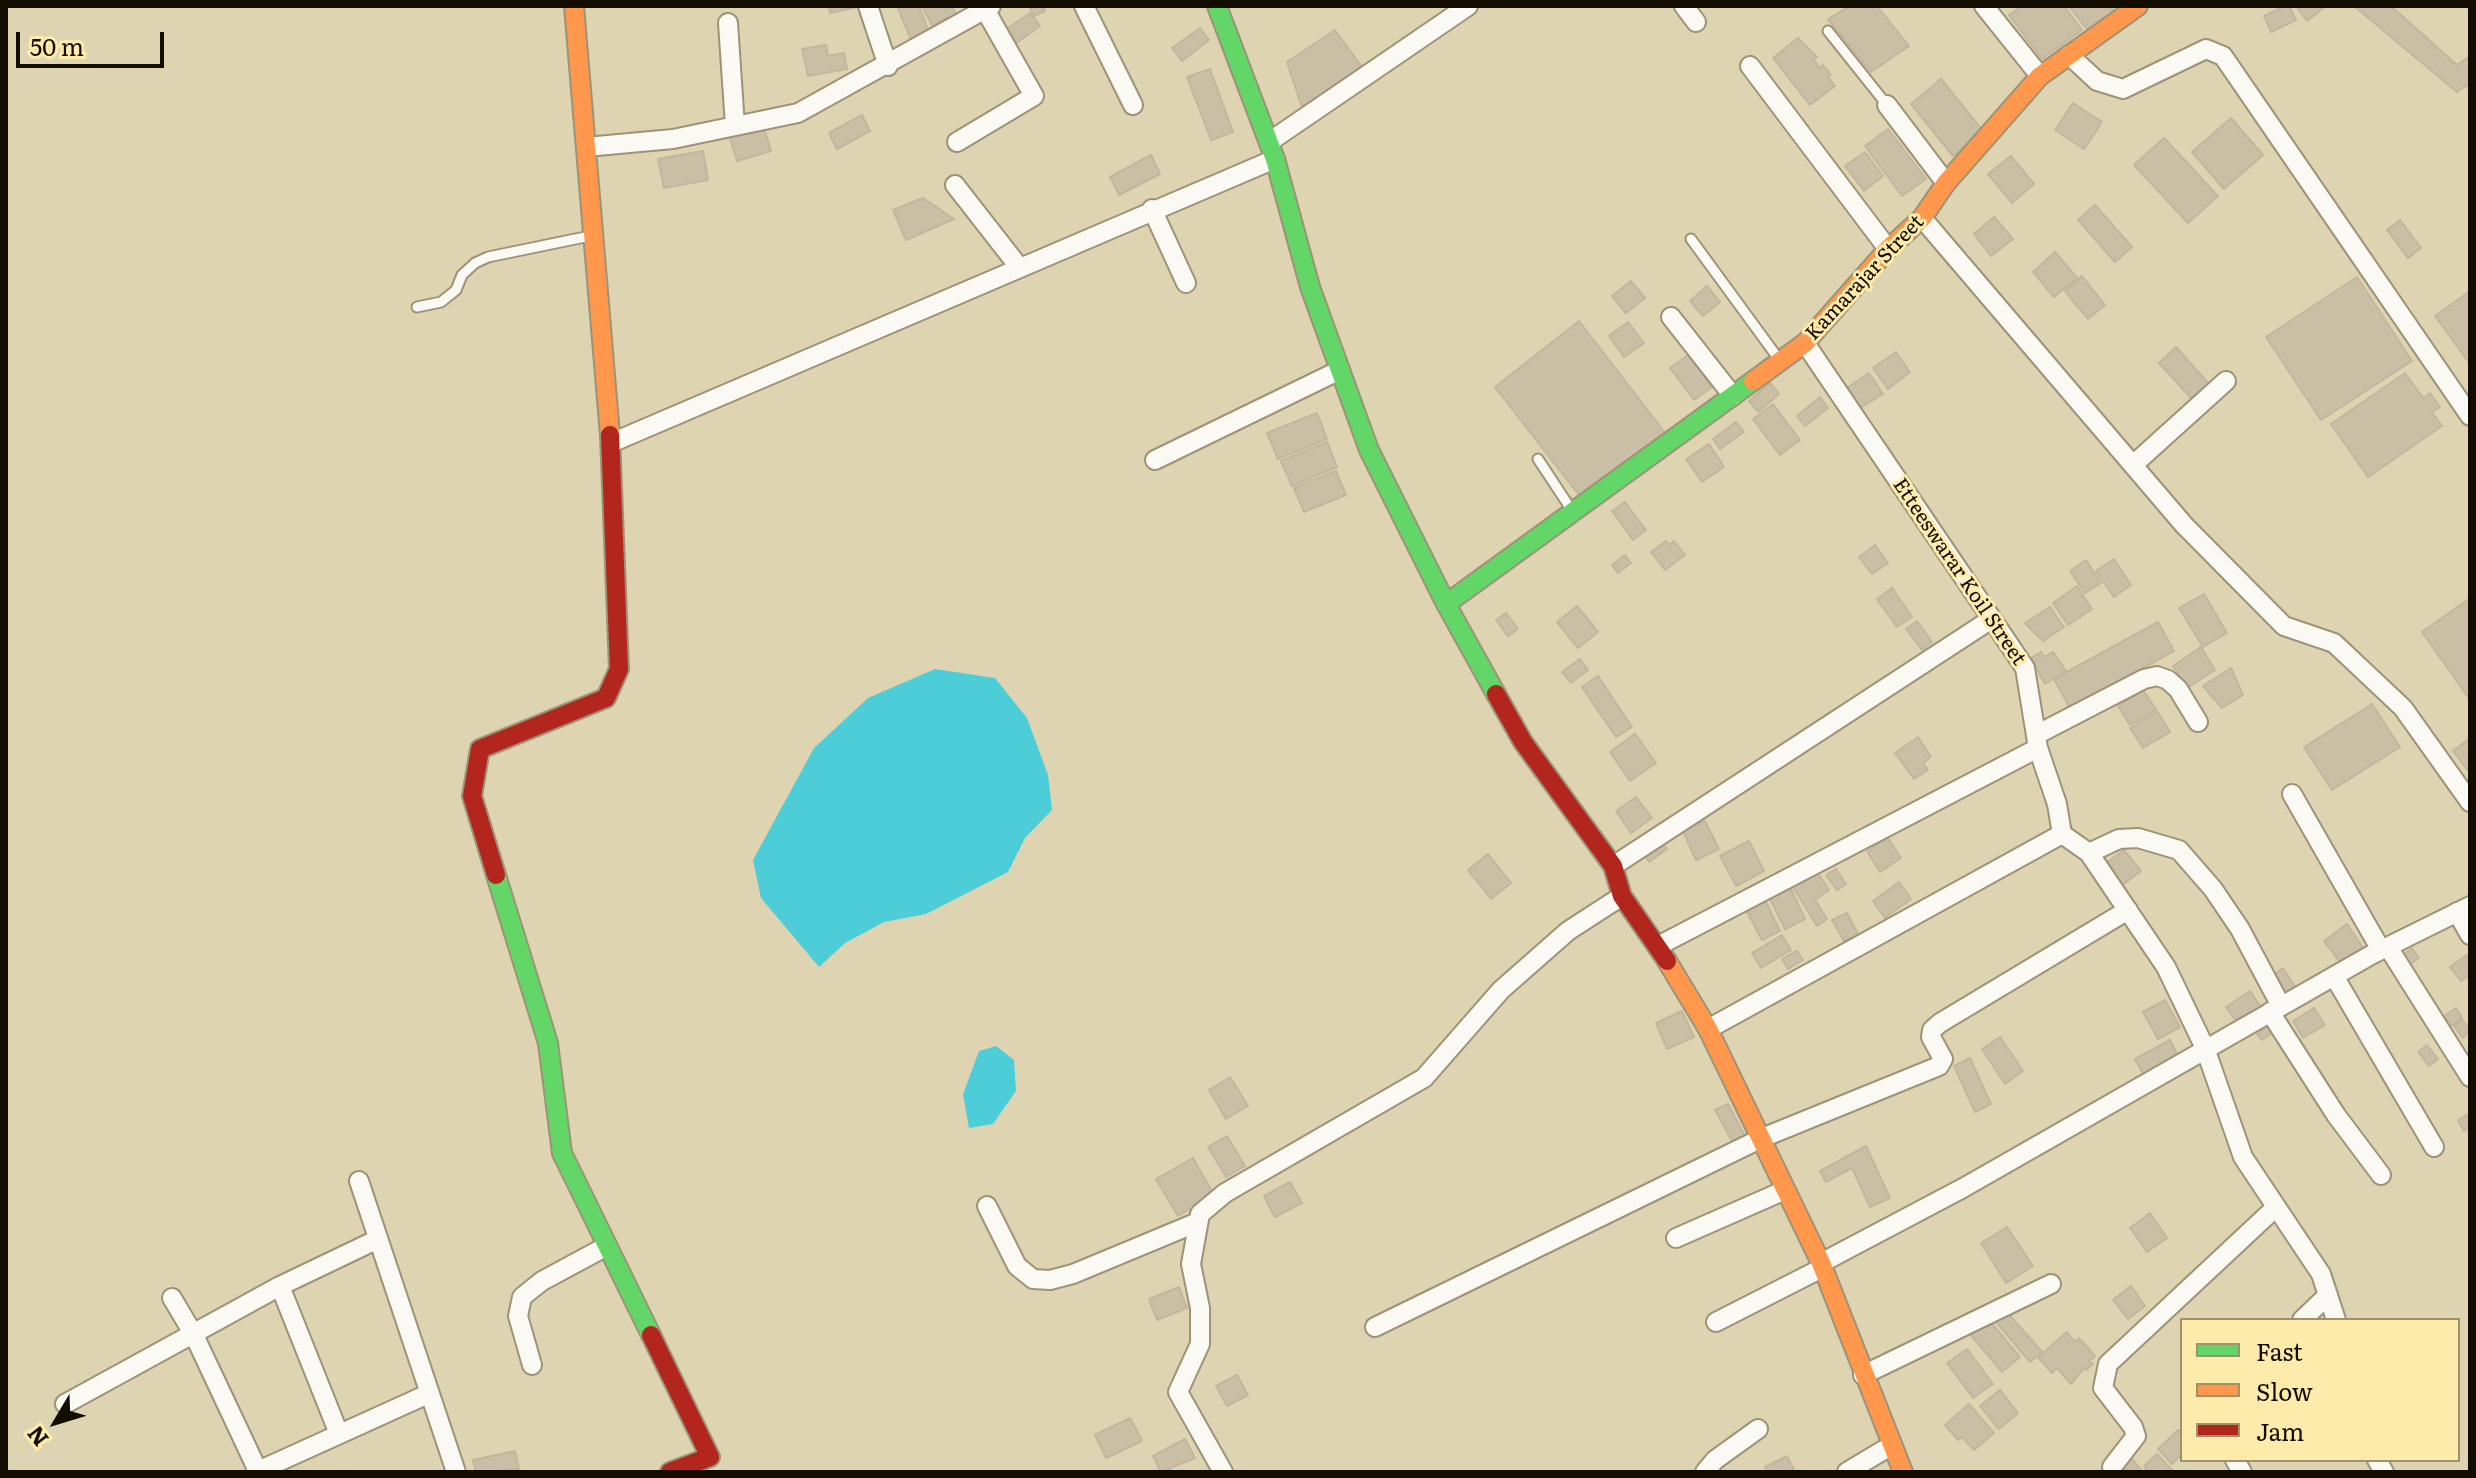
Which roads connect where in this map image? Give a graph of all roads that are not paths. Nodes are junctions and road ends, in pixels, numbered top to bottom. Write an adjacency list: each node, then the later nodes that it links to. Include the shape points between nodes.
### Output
1 (574, 6): 21 (street)
2 (868, 6): 14 (street)
3 (1084, 6): 17 (street)
4 (1217, 6): 22 (street)
5 (1468, 6): 22 (street)
6 (1684, 6): 10 (street)
7 (1984, 6): 16 (street)
8 (2138, 6): 13 (street, Kamarajar Street)
9 (986, 7): 14 (street); 20 (street, via 1034,96)
10 (1696, 22)
11 (728, 23): 19 (street)
12 (1828, 31): 18 (lane)
13 (2069, 55): 16 (street, Kamarajar Street); 39 (street, via 2097,81 2123,89 2206,49 2223,56)
14 (888, 66): 19 (street, via 798,113)
15 (1750, 66): 29 (street)
16 (2040, 76): 23 (street, Kamarajar Street)
17 (1133, 105)
18 (1887, 105): 23 (street)
19 (735, 126): 21 (street)
20 (957, 142)
21 (586, 147): 27 (street)
22 (1272, 150): 25 (street); 36 (street, via 1310,287)
23 (1946, 183): 26 (street, Kamarajar Street)
24 (955, 185): 30 (street)
25 (1152, 209): 30 (street); 31 (street)
26 (1922, 218): 29 (street, Kamarajar Street); 44 (street)
27 (593, 236): 32 (lane, via 475,263 441,302); 41 (street)
28 (1691, 239): 35 (lane)
29 (1888, 249): 34 (street, Kamarajar Street)
30 (1019, 267): 41 (street)
31 (1186, 283)
32 (417, 307)
33 (1671, 317): 38 (street)
34 (1805, 343): 35 (street, Kamarajar Street); 47 (street, Etteeswarar Koil Street)
35 (1780, 361): 38 (street, Kamarajar Street)
36 (1340, 370): 43 (street); 46 (street, via 1369,450)
37 (2226, 381): 44 (street)
38 (1733, 396): 45 (street, Kamarajar Street)
39 (2464, 398): 40 (street)
40 (2470, 416)
41 (611, 443): 76 (street, via 619,669 606,698 480,749 472,796 548,1043 562,1153)
42 (1538, 459): 45 (lane)
43 (1155, 460)
44 (2133, 465): 51 (street, via 2284,626 2334,643 2403,708)
45 (1573, 511): 46 (street, Kamarajar Street)
46 (1446, 604): 54 (street, via 1523,742)
47 (1990, 620): 49 (street, Etteeswarar Koil Street, via 2025,668); 54 (street)
48 (2198, 722): 49 (street, via 2178,689 2157,676)
49 (2037, 742): 52 (street, Etteeswarar Koil Street); 59 (street)
50 (2292, 794): 60 (street)
51 (2470, 802)
52 (2062, 834): 53 (street); 63 (street)
53 (2089, 853): 57 (street); 62 (street, via 2119,839 2138,838 2179,850 2240,929)
54 (1613, 866): 55 (street)
55 (1622, 896): 59 (street); 73 (street, via 1568,931 1501,990 1424,1078 1225,1193)
56 (2463, 909): 58 (street); 60 (street)
57 (2128, 910): 64 (street, via 2166,967); 66 (street, via 1940,1023 1931,1037 1943,1059 1939,1066)
58 (2470, 935)
59 (1658, 946): 63 (street)
60 (2384, 949): 61 (street); 65 (street)
61 (2334, 976): 62 (street); 67 (street)
62 (2275, 1009): 64 (street); 68 (street, via 2336,1115)
63 (1708, 1029): 66 (street)
64 (2205, 1048): 72 (street, via 2243,1157); 77 (street)
65 (2470, 1077)
66 (1762, 1138): 70 (street); 85 (street)
67 (2434, 1147)
68 (2381, 1175)
69 (359, 1181): 75 (street)
70 (1783, 1191): 74 (street); 77 (street)
71 (987, 1206): 73 (street, via 1017,1266 1033,1279 1073,1274)
72 (2275, 1208): 80 (street, via 2321,1274); 94 (street, via 2108,1364 2103,1388 2136,1436)
73 (1198, 1222): 98 (street, via 1191,1264 1200,1308 1200,1344 1178,1392)
74 (1676, 1238)
75 (376, 1240): 79 (street); 89 (street)
76 (607, 1246): 87 (street, via 522,1297 518,1316); 97 (street, via 710,1457)
77 (1822, 1266): 84 (street); 88 (street)
78 (2051, 1284): 88 (street)
79 (280, 1286): 86 (street); 92 (street)
80 (2328, 1295): 82 (street); 83 (street)
81 (172, 1298): 86 (street)
82 (2304, 1318)
83 (2335, 1318)
84 (1716, 1322)
85 (1375, 1327)
86 (194, 1335): 90 (street); 95 (street)
87 (532, 1365)
88 (1863, 1375): 93 (street)
89 (428, 1394): 92 (street); 96 (street)
90 (65, 1404)
91 (1758, 1429): 99 (street)
92 (339, 1434): 95 (street)
93 (1892, 1445): 100 (street); 101 (street)
94 (2112, 1467)
95 (257, 1471)
96 (456, 1472)
97 (670, 1472)
98 (1223, 1472)
99 (1705, 1472)
100 (1847, 1472)
101 (1903, 1472)

